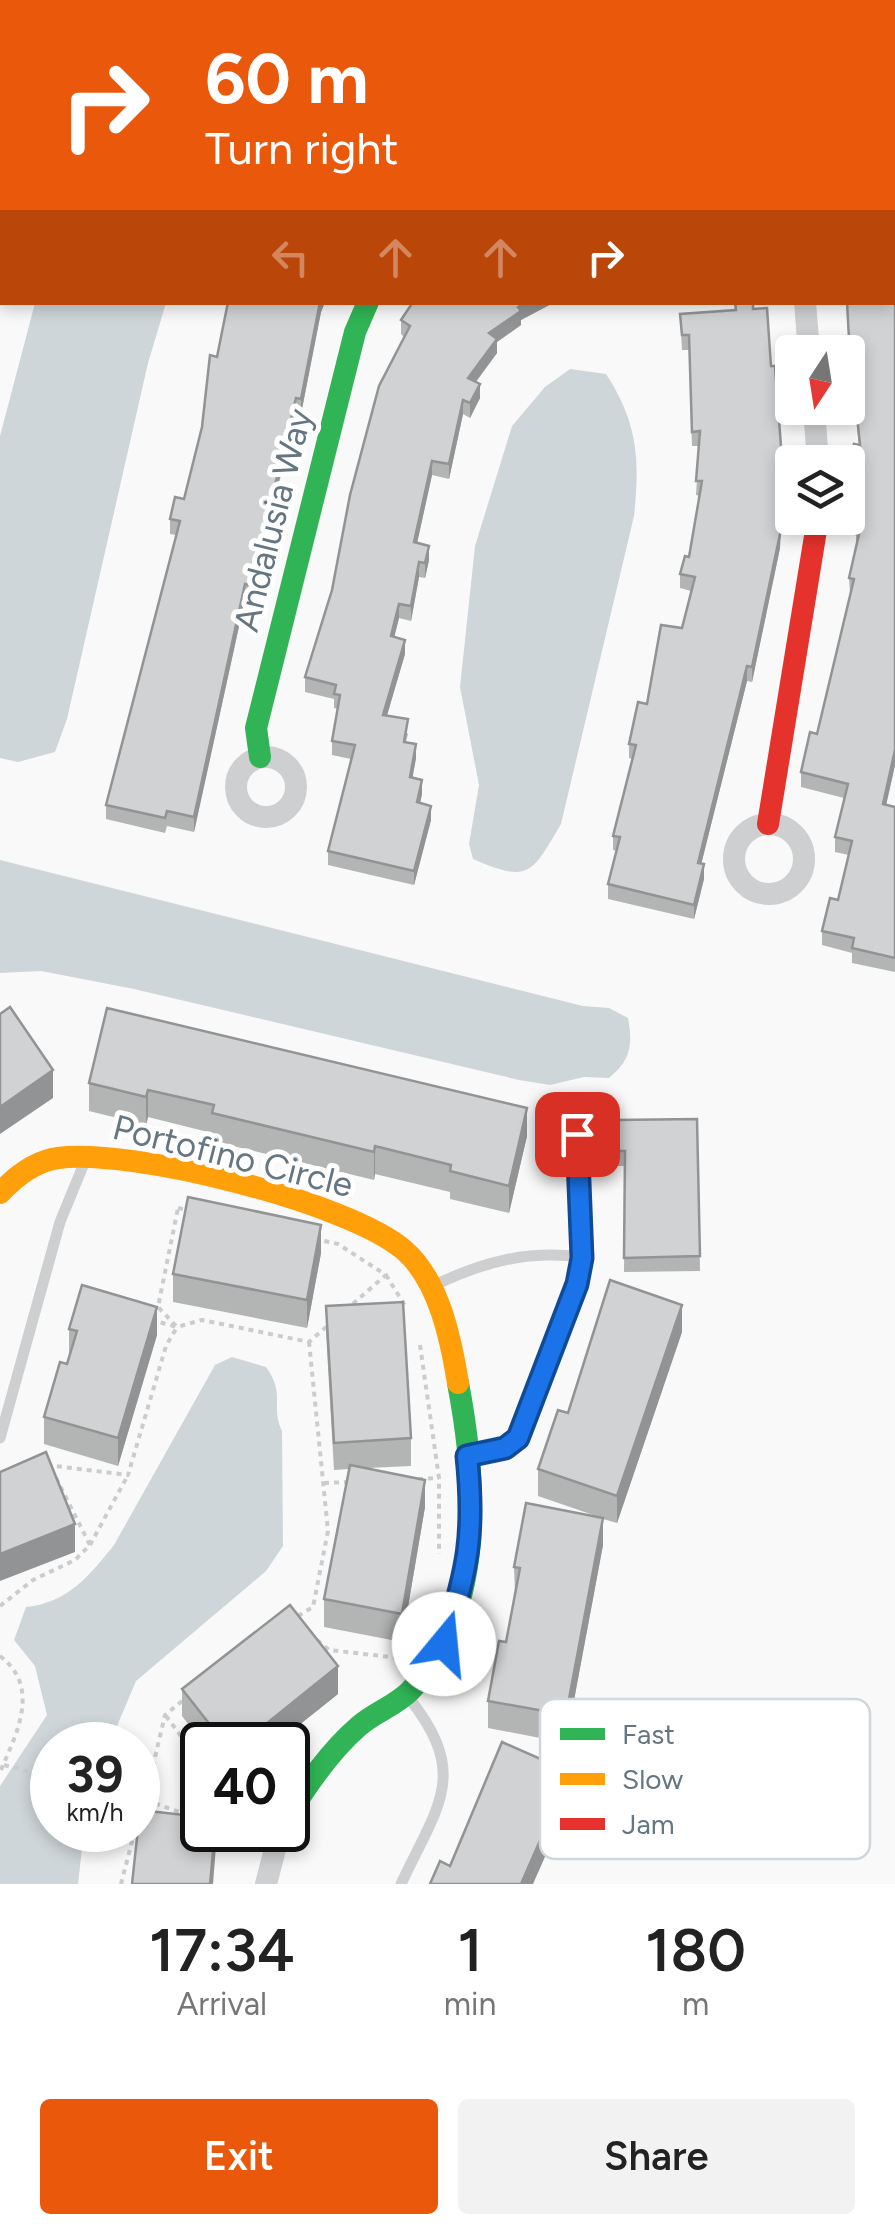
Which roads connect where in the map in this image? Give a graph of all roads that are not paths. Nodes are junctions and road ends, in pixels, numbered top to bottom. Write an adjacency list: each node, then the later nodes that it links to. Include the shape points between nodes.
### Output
1 (367, 305): 5 (street, Andalusia Way, via 256,728)
2 (805, 305): 3 (street)
3 (808, 335)
4 (815, 535): 6 (street)
5 (260, 757)
6 (768, 824)
7 (577, 1134): 10 (lane)
8 (86, 1157): 9 (street, Portofino Circle, via 56,1158 12,1179); 11 (street, Portofino Circle, via 124,1160 344,1216 406,1252); 12 (lane, via 60,1222)
9 (0, 1193)
10 (582, 1258): 11 (lane, via 497,1258); 13 (lane, via 518,1438 505,1448)
11 (433, 1286): 13 (street, Portofino Circle, via 448,1329)
12 (0, 1438)
13 (467, 1456): 14 (street, Portofino Circle, via 474,1518 464,1580 444,1644)
14 (406, 1694): 15 (street, Portofino Circle, via 360,1725); 18 (lane, via 434,1729 446,1780)
15 (310, 1777)
16 (274, 1852): 17 (street)
17 (266, 1884)
18 (401, 1884)

